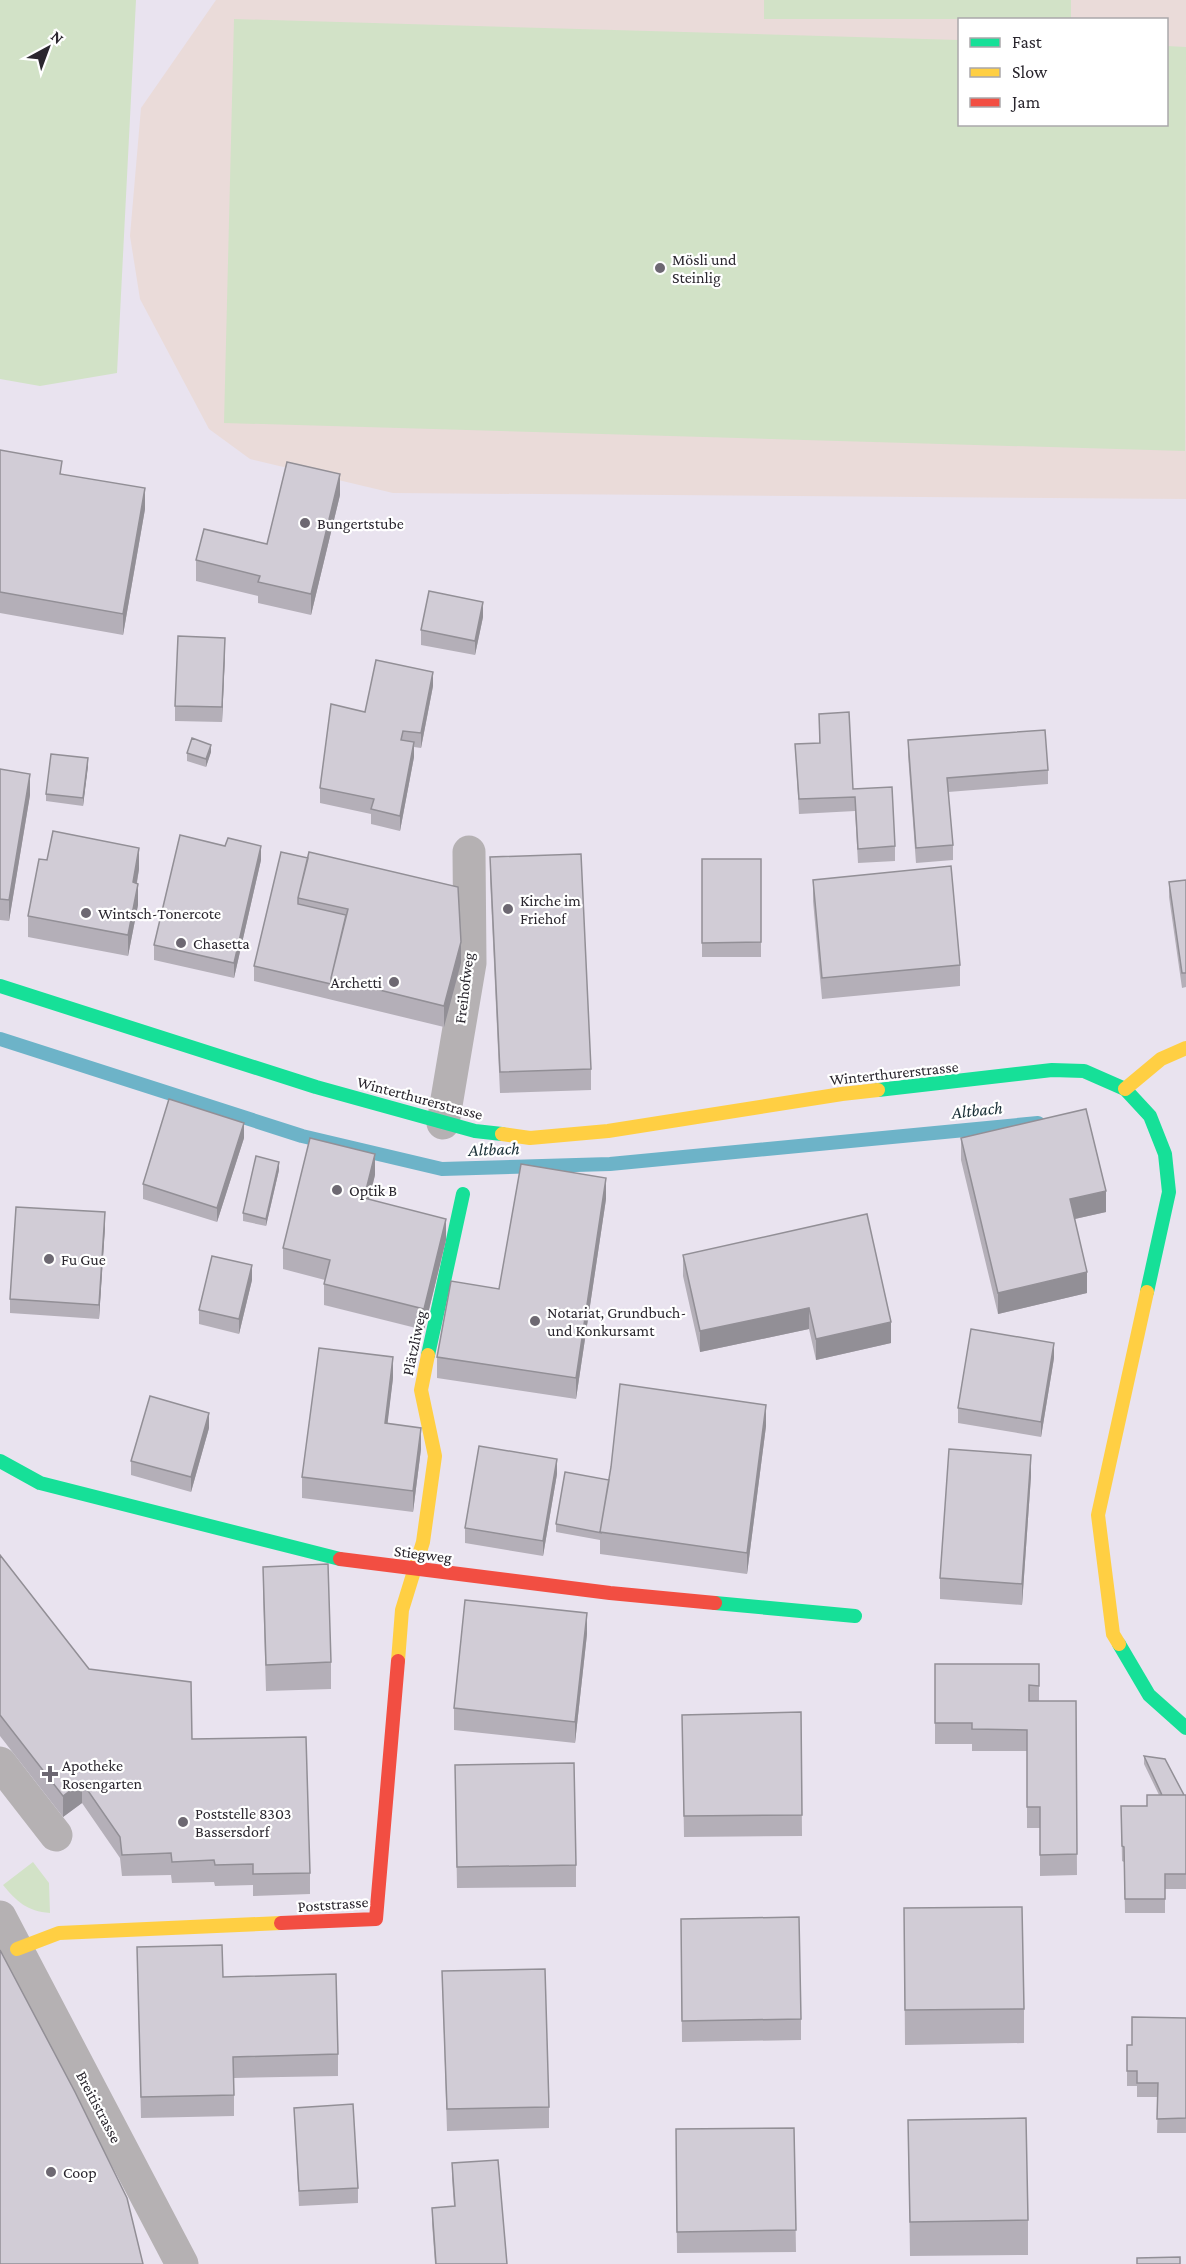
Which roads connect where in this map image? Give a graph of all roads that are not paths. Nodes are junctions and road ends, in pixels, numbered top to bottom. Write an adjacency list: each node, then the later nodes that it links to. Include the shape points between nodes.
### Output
1 (469, 852): 5 (street, Freihofweg, via 470,963)
2 (0, 986): 5 (street, Winterthurerstrasse, via 316,1087)
3 (1186, 1048): 4 (street, via 1159,1059)
4 (1125, 1089): 5 (street, Winterthurerstrasse, via 1084,1071 1052,1070 806,1099 608,1131 530,1138); 10 (street, Winterthurerstrasse, via 1150,1116 1166,1154 1169,1192 1098,1515 1113,1634 1149,1695)
5 (443, 1123)
6 (463, 1194): 8 (street, Plätzliweg, via 421,1390 435,1456 423,1542)
7 (0, 1461): 8 (street, Stiegweg, via 40,1483 348,1561)
8 (413, 1570): 9 (street, Stiegweg); 14 (street, Poststrasse, via 402,1610 376,1919 59,1933)
9 (855, 1616)
10 (1186, 1728)
11 (0, 1763): 12 (street)
12 (56, 1835)
13 (0, 1917): 14 (street, Breitistrasse)
14 (17, 1949): 15 (street, Breitistrasse)
15 (182, 2264)

